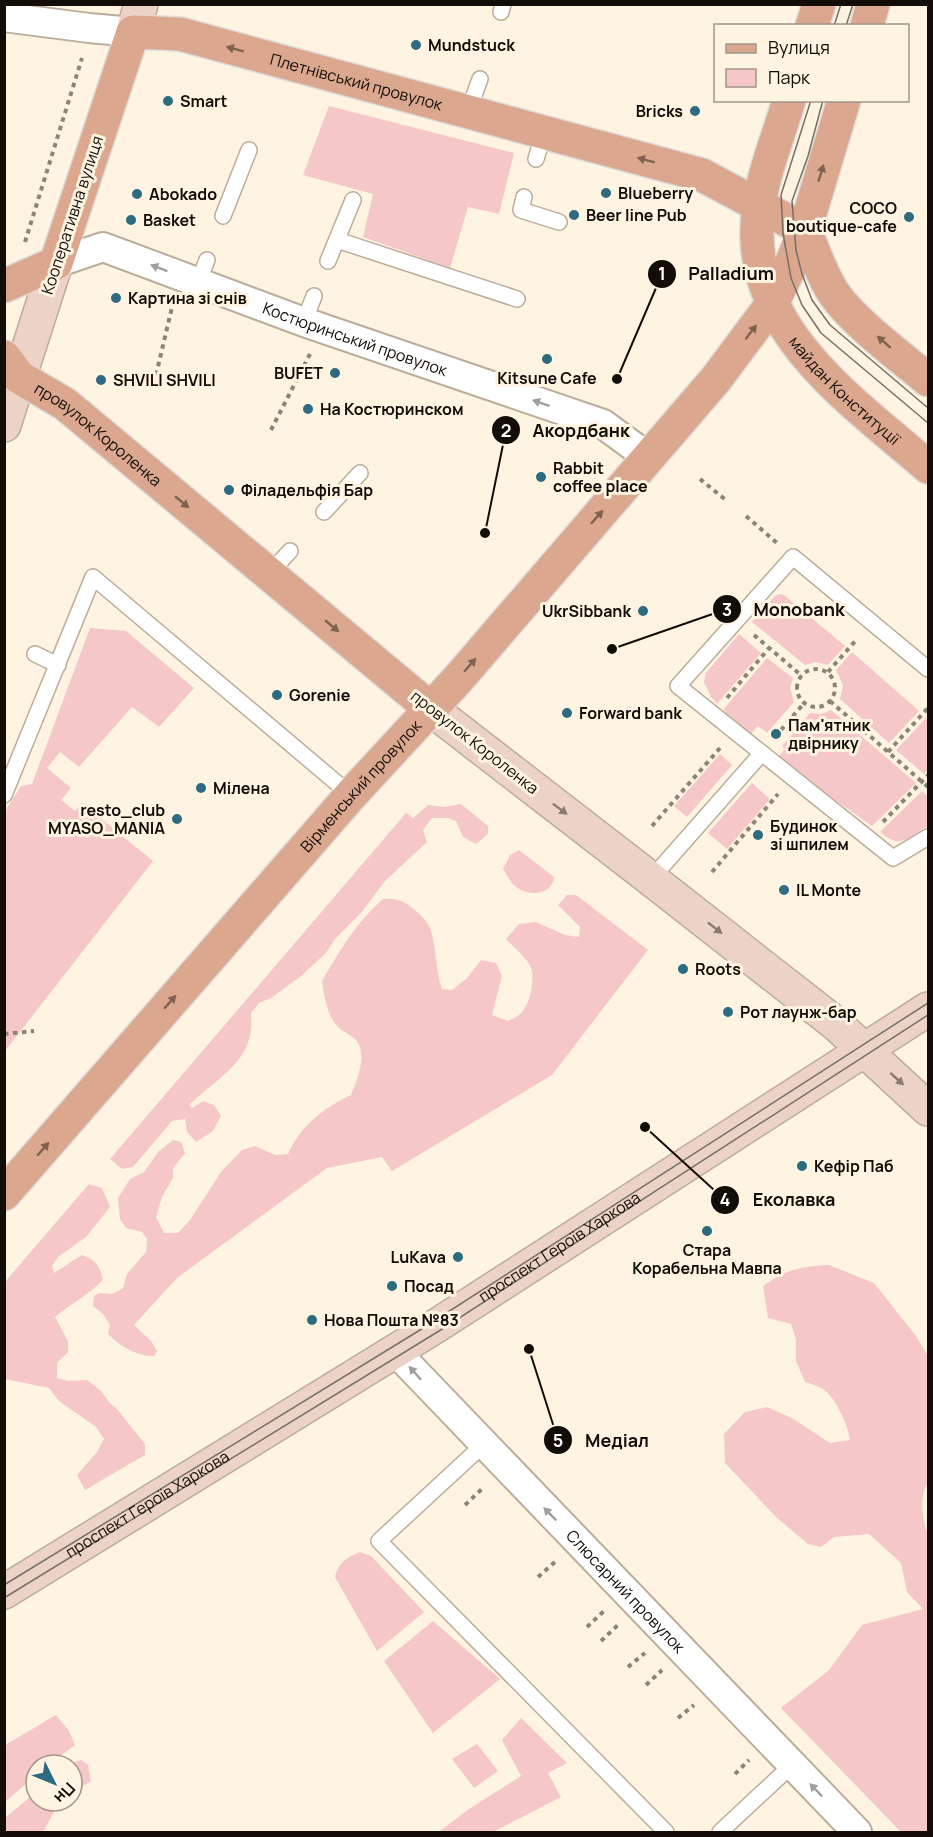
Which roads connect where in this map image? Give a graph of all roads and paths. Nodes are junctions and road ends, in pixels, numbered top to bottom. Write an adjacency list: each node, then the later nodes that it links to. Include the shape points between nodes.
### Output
1 (819, 4): 5 (main road)
2 (873, 4): 6 (main road)
3 (4, 17): 4 (street, Плетнівський провулок, via 89,28)
4 (137, 18): 11 (main road, Плетнівський провулок, one-way to 4, via 180,34); 22 (main road, Кооперативна вулиця)
5 (813, 24)
6 (868, 24)
7 (85, 48): 20 (path)
8 (480, 79): 11 (lane)
9 (788, 102): 15 (main road, майдан Конституції)
10 (843, 102): 18 (main road, Вірменський провулок, one-way to 10)
11 (468, 112): 15 (main road, Плетнівський провулок, one-way to 11, via 702,175 540,146)
12 (249, 150): 16 (lane)
13 (524, 197): 17 (lane, via 521,210)
14 (353, 200): 19 (lane)
15 (759, 206): 18 (main road, Плетнівський провулок); 26 (main road, майдан Конституції, via 757,258)
16 (223, 216)
17 (560, 222)
18 (805, 230): 26 (main road, Вірменський провулок); 30 (main road, one-way to 18, via 832,290)
19 (337, 240): 21 (lane); 24 (lane)
20 (23, 248)
21 (328, 261)
22 (56, 264): 23 (main road); 28 (street, Кооперативна вулиця); 33 (street, Костюринський провулок, one-way to 22, via 603,424 202,271 103,247)
23 (4, 286)
24 (518, 299)
25 (173, 303): 29 (path)
26 (772, 304): 33 (main road, Вірменський провулок, one-way to 26, via 716,379); 34 (main road, майдан Конституції, via 812,364)
27 (311, 351): 32 (path)
28 (12, 367): 31 (street, Кооперативна вулиця); 52 (main road, провулок Короленка, one-way to 52, via 279,562)
29 (156, 375)
30 (928, 380)
31 (4, 425)
32 (272, 430)
33 (648, 457): 52 (main road, Вірменський провулок, one-way to 33)
34 (928, 467)
35 (360, 473): 38 (lane)
36 (700, 479): 37 (path)
37 (727, 501)
38 (324, 512)
39 (746, 516): 40 (path)
40 (793, 557): 41 (lane); 42 (lane)
41 (737, 620): 43 (path); 53 (lane, via 678,686)
42 (872, 622): 46 (lane); 47 (path)
43 (770, 648): 48 (path); 53 (path)
44 (35, 654): 45 (lane)
45 (58, 664): 62 (lane); 63 (lane, via 93,577)
46 (928, 669)
47 (828, 672): 48 (path, via 816,669); 49 (path, via 835,690)
48 (802, 676): 50 (path, via 798,690)
49 (830, 701): 50 (path, via 820,706); 56 (path)
50 (805, 702): 54 (path)
51 (928, 708): 56 (path)
52 (431, 709): 63 (main road, Вірменський провулок); 68 (street, провулок Короленка, one-way to 68)
53 (713, 714): 55 (lane)
54 (781, 730)
55 (735, 732): 57 (lane); 64 (path)
56 (888, 752): 60 (path)
57 (762, 753): 59 (lane); 68 (lane)
58 (928, 775): 60 (path)
59 (792, 777): 66 (lane); 67 (path)
60 (922, 782): 61 (path); 66 (path)
61 (928, 787)
62 (4, 795)
63 (351, 795): 74 (main road, Вірменський провулок, one-way to 63)
64 (652, 826)
65 (928, 837): 66 (lane, via 893,858)
66 (868, 838)
67 (712, 872)
68 (651, 879): 72 (street, провулок Короленка, one-way to 72)
69 (928, 1009): 72 (street, проспект Героїв Харкова)
70 (34, 1031): 71 (path)
71 (4, 1034)
72 (865, 1050): 73 (street, провулок Короленка, one-way to 73); 75 (street, проспект Героїв Харкова)
73 (928, 1109)
74 (4, 1194)
75 (395, 1351): 76 (street, Слюсарний провулок, one-way to 75); 81 (street, проспект Героїв Харкова)
76 (483, 1445): 93 (street, Слюсарний провулок, one-way to 76); 95 (lane, via 379,1541)
77 (483, 1488): 78 (path)
78 (465, 1505)
79 (555, 1562): 80 (path)
80 (538, 1577)
81 (4, 1592)
82 (604, 1611): 84 (path)
83 (618, 1626): 85 (path)
84 (587, 1627)
85 (602, 1641)
86 (645, 1653): 87 (path)
87 (628, 1667)
88 (662, 1670): 89 (path)
89 (646, 1685)
90 (695, 1703): 91 (path)
91 (678, 1718)
92 (750, 1760): 94 (path)
93 (792, 1765): 96 (lane); 97 (street, Слюсарний провулок, one-way to 93)
94 (735, 1774)
95 (666, 1833)
96 (720, 1833)
97 (857, 1833)

